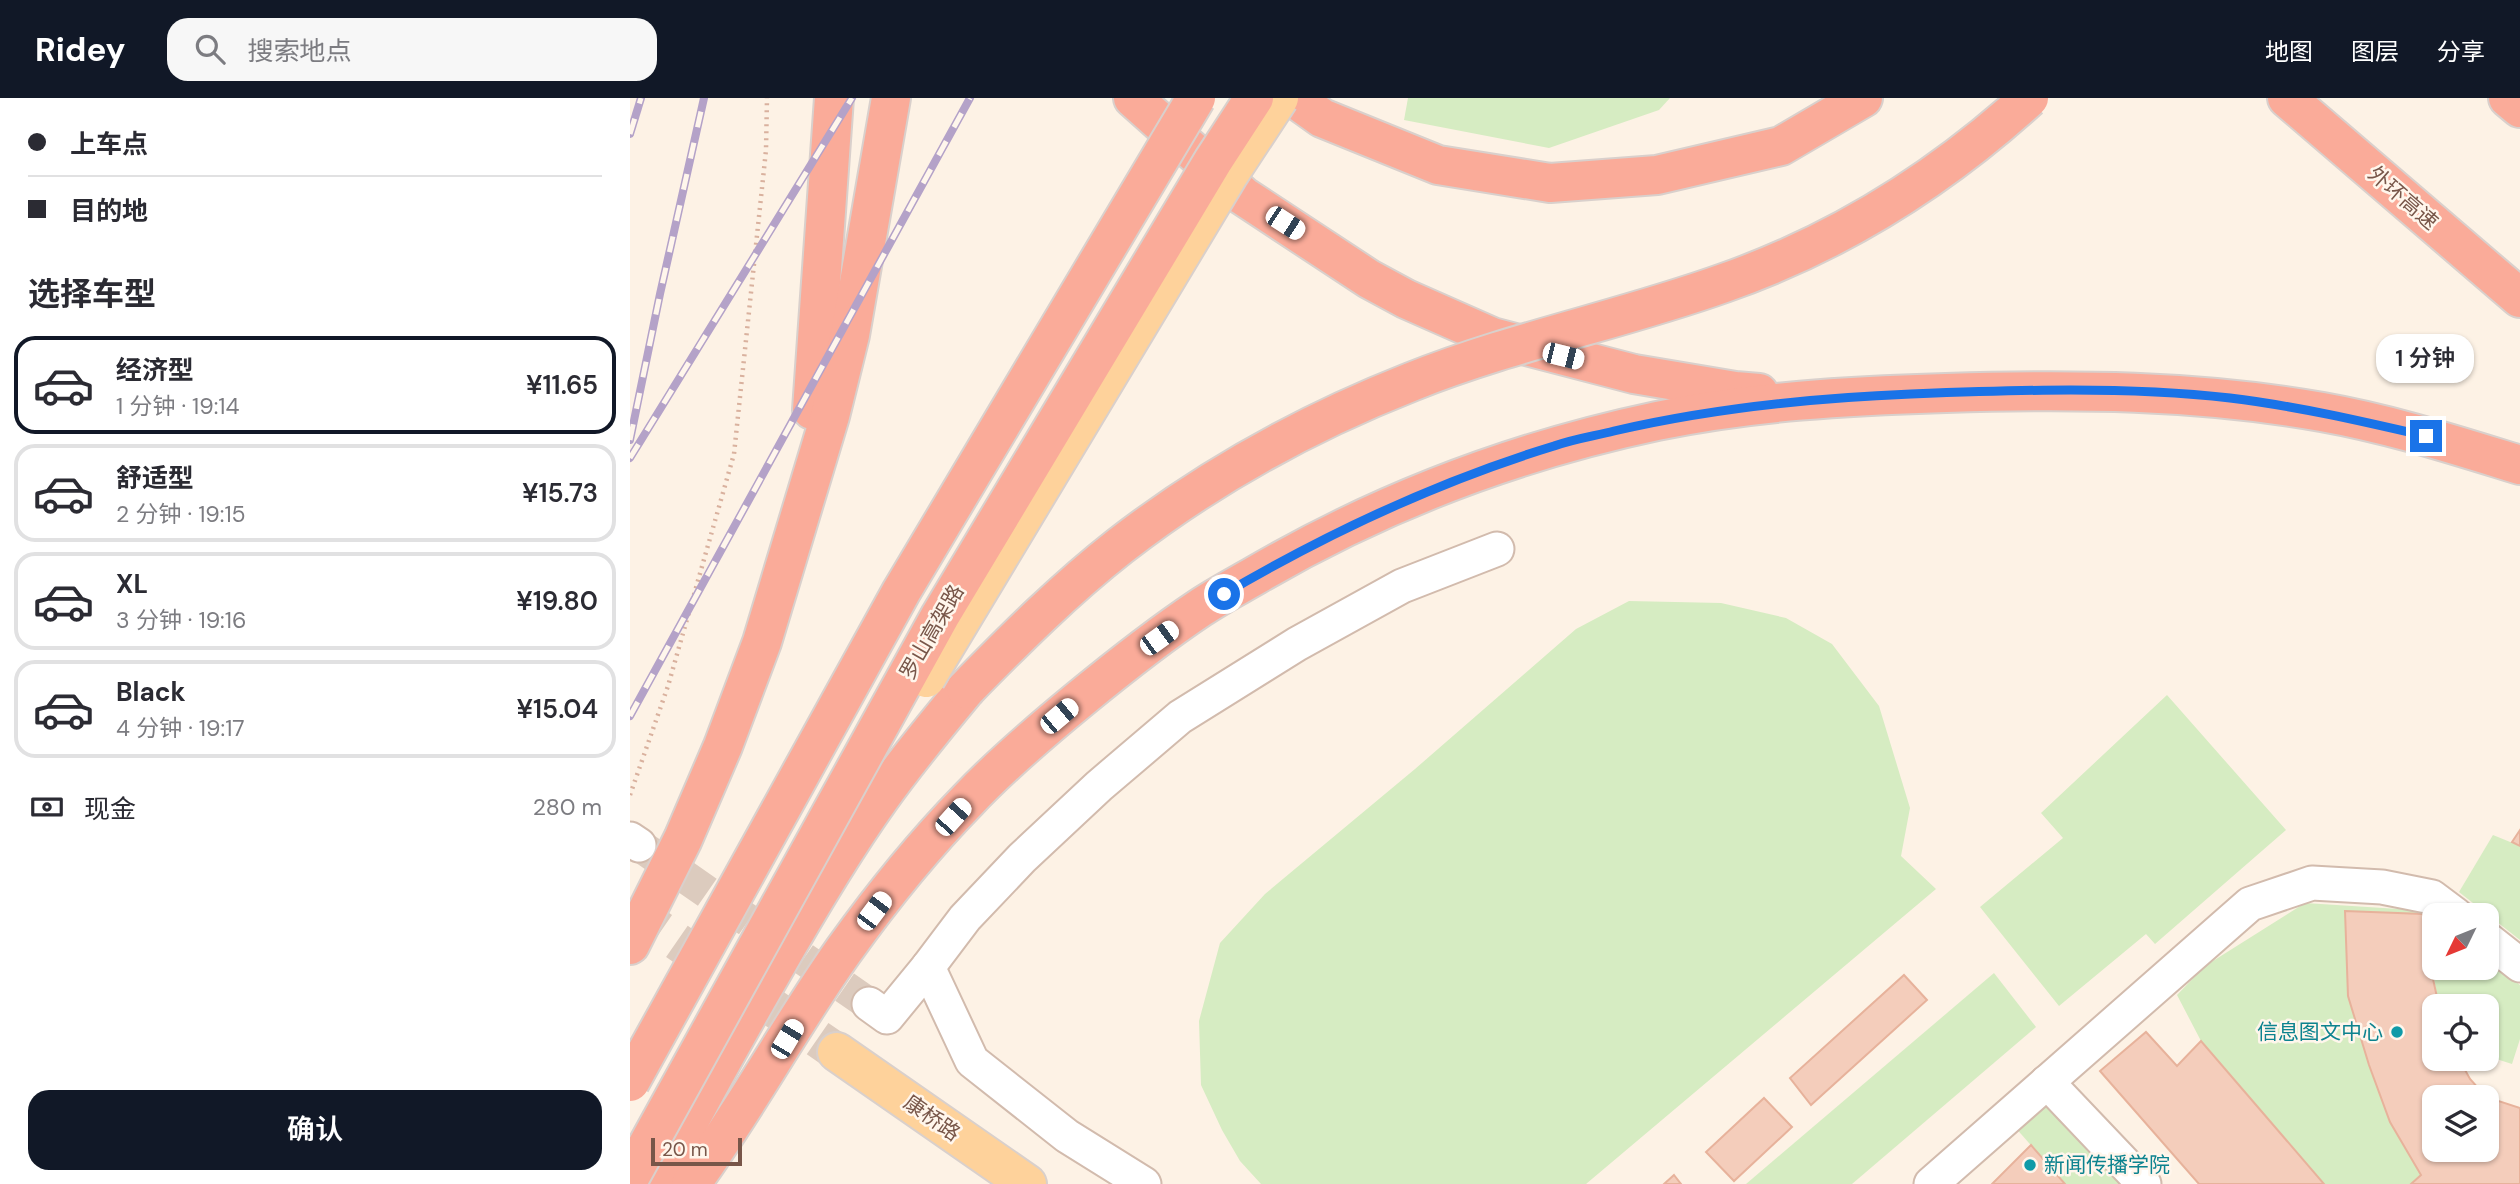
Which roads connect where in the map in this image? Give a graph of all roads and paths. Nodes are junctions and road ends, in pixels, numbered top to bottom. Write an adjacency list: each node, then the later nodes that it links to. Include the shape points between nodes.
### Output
1 (767, 98): 20 (path, via 766,150 734,454 668,686)
2 (834, 98): 18 (highway)
3 (891, 98): 18 (highway, via 850,335)
4 (1133, 98): 16 (highway, bridge, via 1242,196 1369,279 1492,337 1634,374 1735,391)
5 (1176, 98): 27 (main road, via 887,580)
6 (1196, 98): 29 (highway, bridge, via 901,592)
7 (1254, 98): 31 (highway, 罗山高架路, bridge, via 940,616)
8 (1279, 98): 32 (main road, bridge, via 879,758)
9 (1294, 98): 10 (highway, via 1322,118 1438,165 1550,183 1657,175 1781,146)
10 (1863, 98)
11 (2029, 98): 33 (highway, bridge, via 1928,179 1842,232 1726,282 1513,346 1412,382 1315,424 1243,462 1119,547 1035,620 966,689 896,776 801,921)
12 (2287, 98): 15 (highway, 外环高速)
13 (2508, 98): 14 (highway)
14 (2520, 108)
15 (2520, 298)
16 (1828, 397): 17 (highway, via 2015,391 2228,398 2325,412); 34 (highway, via 1661,420 1556,445 1481,470 1384,508 1202,607 1040,732 969,799 904,872 843,951)
17 (2520, 465)
18 (803, 508): 22 (highway, via 762,642 723,746)
19 (1497, 549): 25 (lane, via 1402,586 1180,717 1021,858 965,918)
20 (630, 795)
21 (2440, 903): 30 (lane, via 2432,897 2382,887 2312,883 2250,904)
22 (630, 945)
23 (2499, 948): 24 (lane)
24 (2520, 965)
25 (928, 967): 26 (lane, via 887,1017); 36 (lane, via 972,1061 1067,1136)
26 (869, 1004)
27 (630, 1047)
28 (837, 1052): 35 (main road, 康桥路)
29 (630, 1082)
30 (2046, 1082): 37 (lane); 38 (lane)
31 (630, 1177)
32 (638, 1184)
33 (656, 1184)
34 (691, 1184)
35 (1027, 1184)
36 (1144, 1184)
37 (1931, 1184)
38 (2144, 1184)

